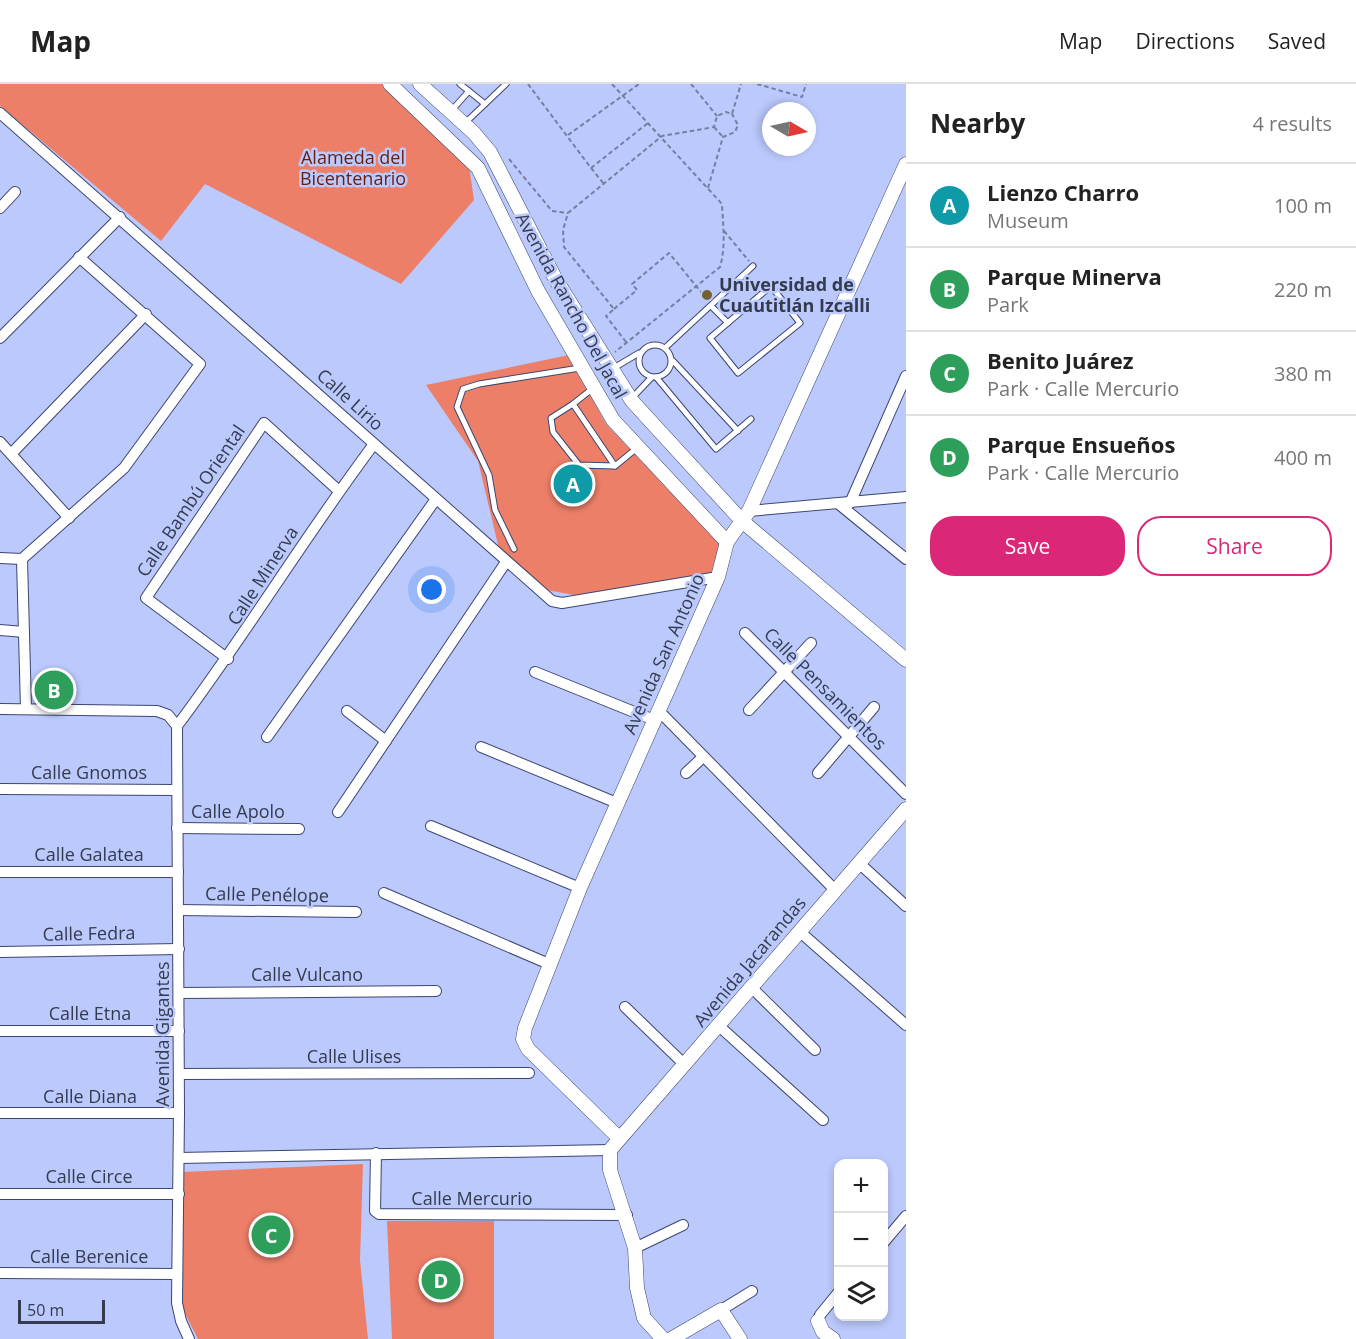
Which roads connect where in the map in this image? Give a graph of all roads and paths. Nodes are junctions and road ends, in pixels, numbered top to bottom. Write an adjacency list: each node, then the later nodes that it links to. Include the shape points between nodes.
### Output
1 (390, 84): 39 (street, Avenida Rancho Del Jacal, via 478,168)
2 (420, 84): 15 (street, Avenida Rancho Del Jacal)
3 (460, 84): 12 (lane)
4 (506, 84): 14 (lane)
5 (528, 84): 22 (path)
6 (612, 84): 13 (path)
7 (639, 84): 13 (path)
8 (691, 84): 18 (path)
9 (741, 84): 17 (path)
10 (757, 84): 11 (path, via 802,97)
11 (806, 84)
12 (469, 91): 14 (lane); 15 (lane)
13 (623, 96): 19 (path); 22 (path)
14 (485, 104): 20 (lane)
15 (450, 112): 20 (street, Avenida Rancho Del Jacal)
16 (0, 113): 33 (street, Calle Lirio)
17 (732, 114): 18 (path); 24 (path, via 738,125 735,132)
18 (717, 116): 21 (path)
19 (648, 123): 23 (path); 27 (path)
20 (464, 124): 37 (street, Avenida Rancho Del Jacal, via 490,152)
21 (714, 127): 23 (path); 24 (path)
22 (567, 136): 27 (path)
23 (662, 136): 28 (path); 29 (path)
24 (723, 136): 29 (path)
25 (506, 156): 32 (path, via 552,211)
26 (906, 164): 67 (street, Avenida San Antonio)
27 (591, 168): 28 (path)
28 (604, 184): 32 (path)
29 (708, 188): 34 (path, via 722,204)
30 (15, 192): 31 (street)
31 (0, 208)
32 (568, 213): 41 (path, via 564,246)
33 (120, 218): 35 (street); 59 (street, Calle Lirio)
34 (724, 231): 36 (path); 38 (path, via 720,267)
35 (79, 257): 42 (street); 44 (street)
36 (753, 266): 40 (lane)
37 (556, 280): 39 (street); 49 (street, Avenida Rancho Del Jacal)
38 (698, 285): 40 (path); 41 (path, via 669,254 632,284 637,290); 45 (path)
39 (538, 291): 50 (street, Avenida Rancho Del Jacal)
40 (711, 306): 43 (lane); 46 (lane)
41 (614, 309): 45 (path, via 606,316)
42 (146, 314): 61 (street); 68 (street, via 200,364 124,468)
43 (728, 323): 43 (lane, via 710,338 738,373 800,323 771,286)
44 (0, 338)
45 (626, 342): 49 (path)
46 (666, 347): 47 (lane, via 651,344); 48 (lane)
47 (639, 353): 49 (lane); 52 (lane, via 639,368)
48 (673, 361): 52 (lane, via 666,375); 57 (lane)
49 (609, 364): 54 (street, Avenida Rancho Del Jacal)
50 (582, 367): 53 (street, Avenida Rancho Del Jacal); 70 (lane, via 479,384 463,389 458,398 458,407 489,475 495,510)
51 (906, 376): 66 (street)
52 (653, 377): 54 (lane); 57 (lane, via 716,449)
53 (594, 388): 55 (lane); 60 (street, Avenida Rancho Del Jacal, via 613,420)
54 (630, 399): 67 (street, Avenida Rancho Del Jacal)
55 (573, 404): 62 (lane); 62 (lane, via 551,418 553,432 579,465)
56 (752, 419): 57 (lane)
57 (738, 430)
58 (0, 442): 61 (street)
59 (374, 444): 63 (street, Calle Minerva); 65 (street, Calle Lirio)
60 (637, 448): 62 (lane); 69 (street, Avenida Rancho Del Jacal)
61 (11, 454): 68 (street)
62 (615, 466)
63 (339, 491): 80 (street, Calle Minerva); 80 (street, Calle Bambú Oriental, via 264,423 146,598)
64 (906, 497): 66 (street)
65 (436, 499): 74 (street, Calle Lirio); 91 (street)
66 (845, 504): 67 (street); 73 (street)
67 (745, 516): 69 (street, Avenida San Antonio); 81 (street, Avenida Rancho Del Jacal)
68 (69, 518): 72 (street)
69 (727, 542): 75 (street, Avenida San Antonio)
70 (514, 549)
71 (0, 558): 72 (street)
72 (22, 559): 77 (street)
73 (906, 559)
74 (506, 562): 75 (street, Calle Lirio, via 556,603); 93 (street)
75 (718, 577): 89 (street, Avenida San Antonio)
76 (0, 630): 77 (street)
77 (24, 632): 86 (street)
78 (745, 633): 83 (street, Calle Pensamientos)
79 (811, 644): 83 (street)
80 (228, 659): 90 (street, Calle Minerva)
81 (906, 660)
82 (535, 672): 89 (street)
83 (784, 672): 87 (street); 92 (street, Calle Pensamientos)
84 (874, 707): 92 (street)
85 (0, 709): 86 (street)
86 (26, 709): 90 (street, via 157,711 168,715)
87 (749, 710)
88 (347, 711): 93 (street)
89 (656, 715): 95 (street); 101 (street, Avenida San Antonio)
90 (177, 726): 99 (street, Avenida Gigantes)
91 (267, 737)
92 (849, 737): 97 (street); 100 (street, Calle Pensamientos)
93 (386, 741): 102 (street)
94 (481, 747): 101 (street)
95 (702, 758): 96 (street); 111 (street)
96 (686, 773)
97 (818, 773)
98 (0, 789): 99 (street, Calle Gnomos)
99 (177, 790): 105 (street, Avenida Gigantes)
100 (906, 794)
101 (617, 803): 110 (street, Avenida San Antonio)
102 (338, 812)
103 (904, 814): 107 (street, Avenida Jacarandas)
104 (431, 826): 110 (street)
105 (177, 828): 106 (street, Calle Apolo); 109 (street, Avenida Gigantes)
106 (299, 829)
107 (859, 864): 111 (street, Avenida Jacarandas); 113 (street)
108 (0, 872): 109 (street, Calle Galatea)
109 (178, 872): 114 (street, Avenida Gigantes)
110 (580, 888): 119 (street, Avenida San Antonio)
111 (835, 890): 116 (street, Avenida Jacarandas)
112 (384, 893): 119 (street)
113 (906, 906)
114 (178, 910): 115 (street, Calle Penélope); 117 (street, Avenida Gigantes)
115 (356, 912)
116 (799, 931): 120 (street, Avenida Jacarandas); 124 (street)
117 (179, 950): 118 (street, Calle Fedra); 122 (street, Avenida Gigantes)
118 (0, 951)
119 (549, 964): 135 (street, Avenida San Antonio, via 525,1028 528,1049)
120 (752, 988): 125 (street, Avenida Jacarandas); 128 (street)
121 (436, 991): 122 (street, Calle Vulcano)
122 (179, 993): 127 (street, Avenida Gigantes)
123 (625, 1007): 129 (street)
124 (906, 1025)
125 (720, 1026): 129 (street, Avenida Jacarandas); 134 (street)
126 (0, 1031): 127 (street, Calle Etna)
127 (179, 1031): 131 (street, Avenida Gigantes)
128 (815, 1050)
129 (685, 1065): 135 (street, Avenida Jacarandas)
130 (529, 1072): 131 (street, Calle Ulises)
131 (179, 1074): 133 (street, Avenida Gigantes)
132 (0, 1113): 133 (street, Calle Diana)
133 (179, 1113): 138 (street, Avenida Gigantes)
134 (823, 1120)
135 (619, 1138): 136 (street, Avenida Jacarandas)
136 (610, 1150): 137 (street); 141 (street, via 610,1170)
137 (376, 1154): 138 (street); 141 (street, Calle Mercurio, via 375,1211 379,1214)
138 (179, 1158): 140 (street, Avenida Gigantes)
139 (0, 1194): 140 (street, Calle Circe)
140 (179, 1194): 147 (street, Avenida Gigantes)
141 (627, 1215): 145 (street)
142 (906, 1216): 144 (street)
143 (683, 1225): 145 (street)
144 (888, 1237)
145 (635, 1248): 153 (street, via 637,1288 644,1318)
146 (0, 1273): 147 (street, Calle Berenice)
147 (177, 1274): 152 (street, Avenida Gigantes, via 177,1303)
148 (752, 1291): 150 (street)
149 (834, 1298): 151 (street)
150 (721, 1310): 154 (street); 155 (street)
151 (818, 1321): 156 (street, via 823,1332)
152 (189, 1339)
153 (663, 1339)
154 (671, 1339)
155 (740, 1339)
156 (833, 1339)

